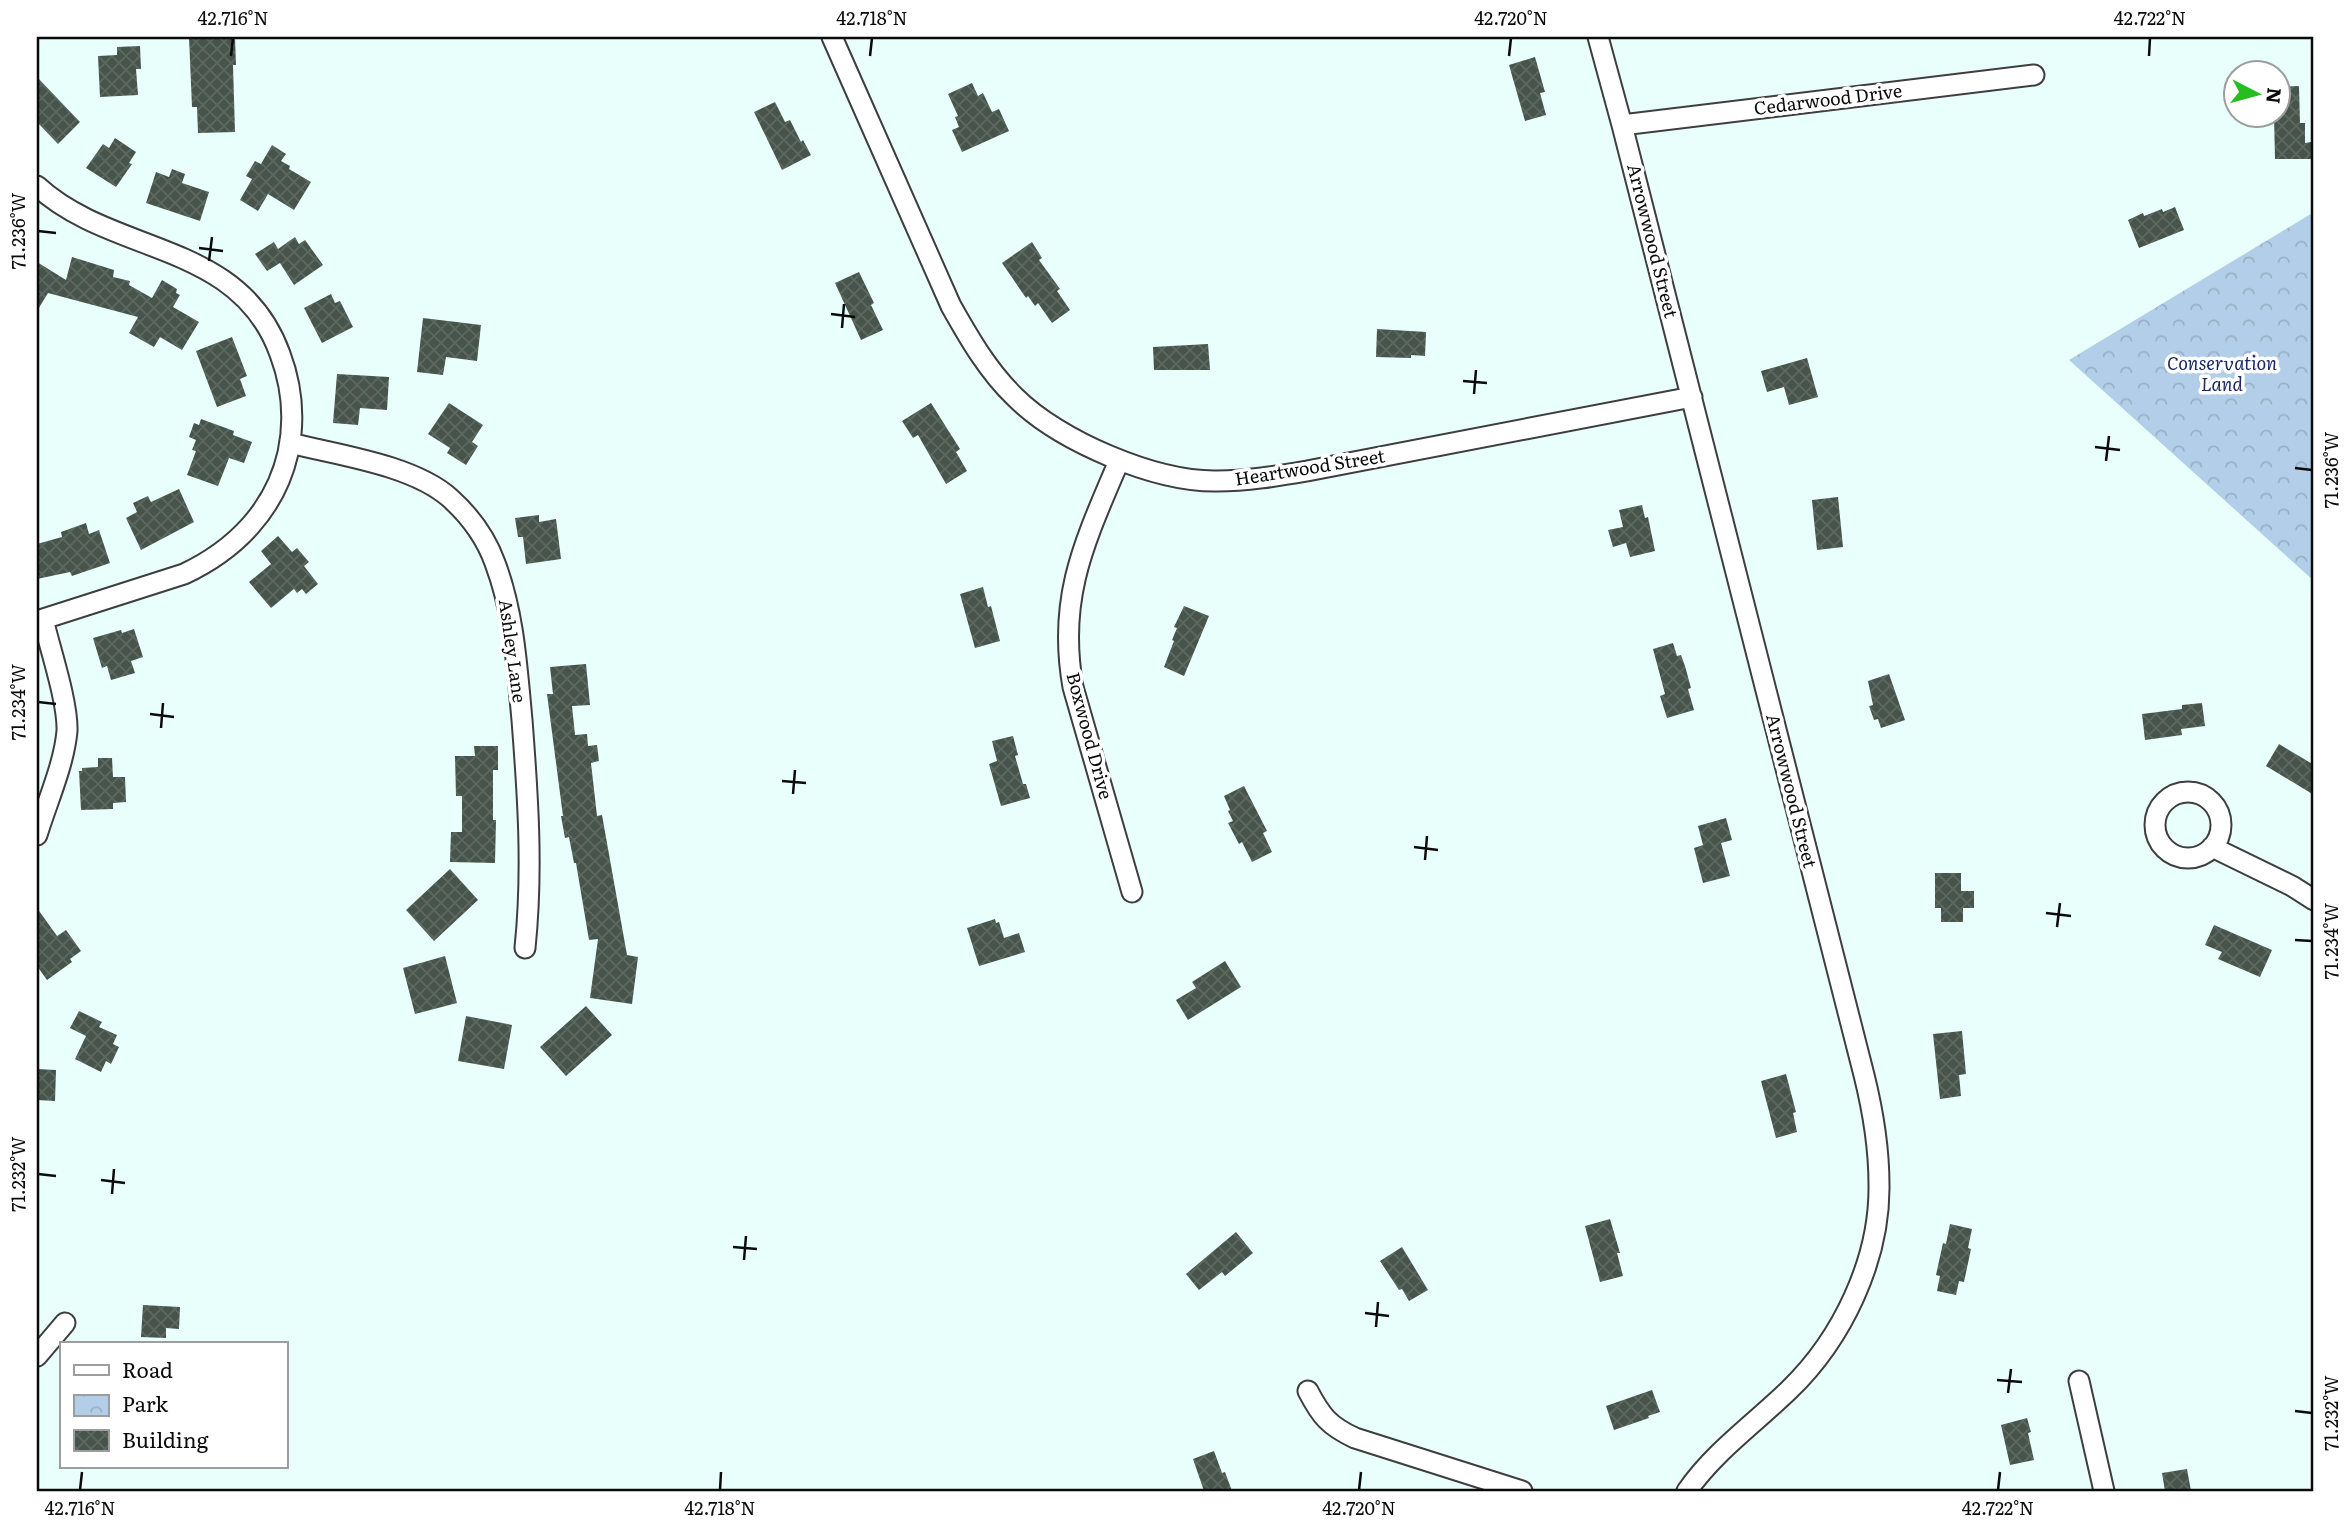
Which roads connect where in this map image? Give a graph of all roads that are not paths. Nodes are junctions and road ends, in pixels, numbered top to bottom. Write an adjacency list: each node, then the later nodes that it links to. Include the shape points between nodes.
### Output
1 (832, 37): 8 (street, Heartwood Street, via 951,306 978,351 1016,398 1070,436)
2 (1598, 37): 4 (street, Arrowwood Street)
3 (2034, 75): 4 (street, Cedarwood Drive)
4 (1622, 125): 6 (street, Arrowwood Street)
5 (37, 186): 7 (street, via 73,214 199,264 246,299 269,330 285,366 292,404)
6 (1692, 397): 8 (street, Heartwood Street, via 1245,480 1215,482 1159,474); 20 (street, Arrowwood Street, via 1873,1114 1880,1188 1867,1262 1837,1330 1791,1389 1726,1445)
7 (290, 443): 9 (street, via 271,499 248,530 218,556 184,574); 14 (street, Ashley Lane, via 363,460 420,480 449,497 478,528 495,561 516,655 527,782 530,898)
8 (1119, 461): 12 (street, Boxwood Drive, via 1076,570 1068,658)
9 (40, 620): 10 (street, via 67,728)
10 (37, 835)
11 (2212, 848): 13 (street)
12 (1132, 892)
13 (2314, 900)
14 (525, 948)
15 (65, 1323): 16 (street)
16 (37, 1356)
17 (2079, 1381): 21 (street)
18 (1308, 1391): 19 (street, via 1320,1415 1355,1438)
19 (1522, 1491)
20 (1687, 1491)
21 (2104, 1491)

